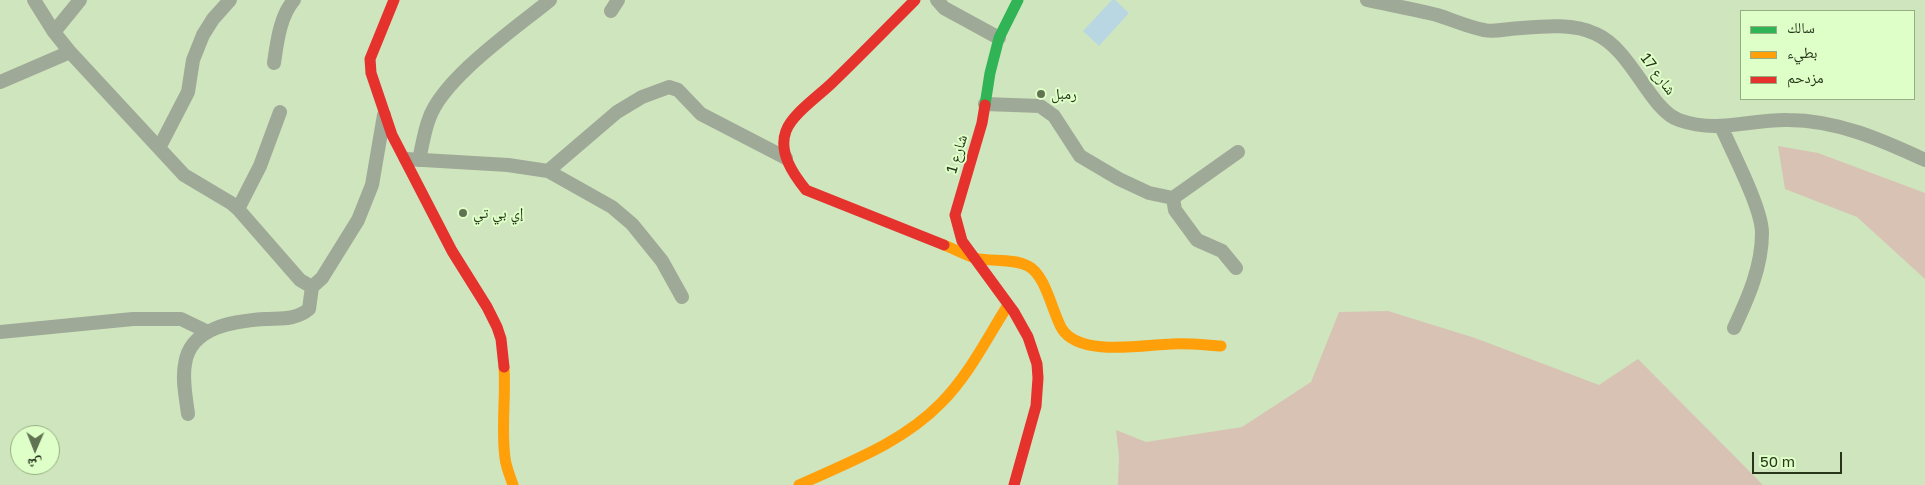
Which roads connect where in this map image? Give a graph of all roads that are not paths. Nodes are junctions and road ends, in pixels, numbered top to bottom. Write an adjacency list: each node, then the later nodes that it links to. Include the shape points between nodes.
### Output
1 (34, 0): 11 (street)
2 (80, 0): 11 (street)
3 (230, 0): 20 (street, via 203,35 193,60 188,92)
4 (294, 0): 14 (street, via 285,16)
5 (394, 0): 18 (street, via 370,59)
6 (550, 0): 23 (street, via 451,84 437,102)
7 (915, 0): 22 (street, via 792,120 784,138)
8 (937, 0): 12 (street, via 944,8)
9 (1018, 0): 12 (street, شارع 1)
10 (1367, 0): 19 (street, شارع 17, via 1436,15 1485,31 1575,28 1597,34 1619,50 1660,106 1677,120 1700,126)
11 (54, 32): 13 (street)
12 (999, 38): 16 (street, شارع 1)
13 (70, 52): 15 (street); 20 (street)
14 (274, 62)
15 (0, 82)
16 (985, 104): 26 (street, via 1040,106 1054,116 1080,156 1149,193); 28 (street, شارع 1, via 955,215 960,240)
17 (280, 112): 27 (street, via 260,166)
18 (384, 116): 23 (street, via 392,135); 30 (street, via 372,185 358,220 322,278)
19 (1721, 126): 24 (street, شارع 17, via 1789,120 1825,124 1871,135); 33 (street, via 1757,208 1763,231 1761,254 1751,291)
20 (159, 148): 27 (street, via 184,175)
21 (1238, 152): 26 (street)
22 (786, 158): 25 (street, via 701,114 678,90 669,87 642,97 617,112); 28 (street, via 806,190)
23 (412, 160): 25 (street, via 508,165); 38 (street, via 452,251 488,307 501,339 505,383 503,439)
24 (1925, 160)
25 (548, 171): 31 (street, via 612,207 632,224 662,261)
26 (1173, 198): 29 (street, via 1175,210 1197,240 1222,251)
27 (238, 209): 30 (street, via 300,280)
28 (975, 258): 32 (street, شارع 1); 36 (street, via 1029,266 1045,289 1063,330 1088,346)
29 (1236, 268)
30 (312, 287): 34 (street, via 309,309 301,315 261,319)
31 (682, 297)
32 (1008, 305): 39 (street, via 955,387 927,416 881,447); 40 (street, شارع 1, via 1029,339 1038,379 1034,417)
33 (1734, 328)
34 (206, 331): 35 (street, via 181,319 133,319); 37 (street, via 194,340 184,364)
35 (0, 332)
36 (1221, 346)
37 (188, 414)
38 (512, 485)
39 (799, 485)
40 (1014, 485)

